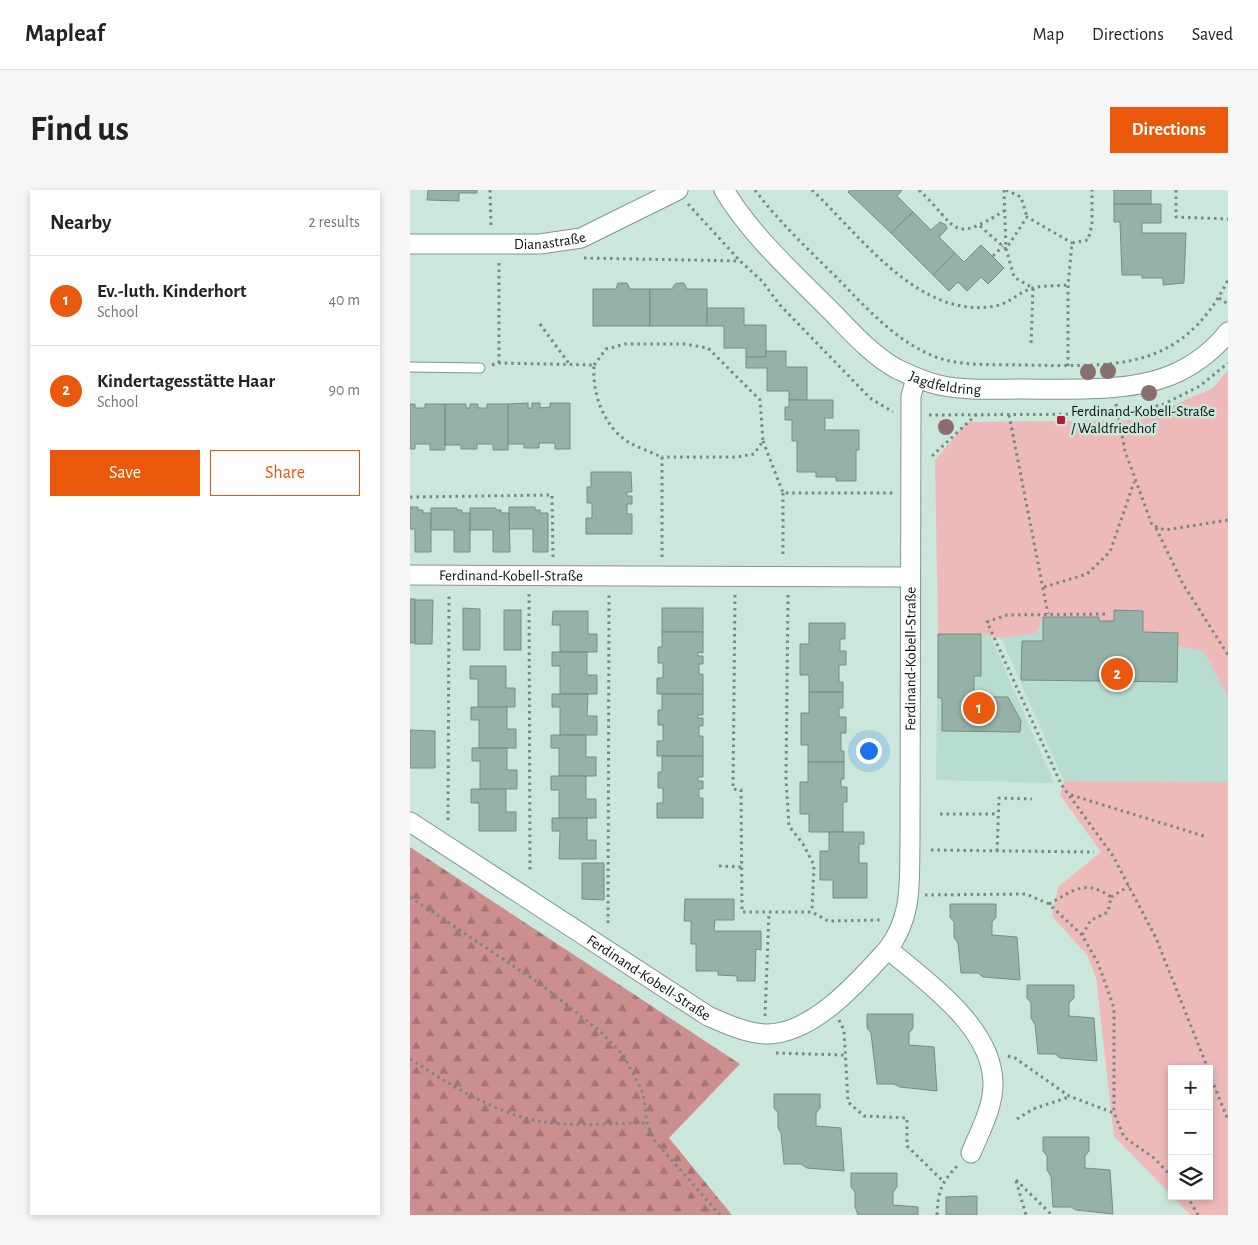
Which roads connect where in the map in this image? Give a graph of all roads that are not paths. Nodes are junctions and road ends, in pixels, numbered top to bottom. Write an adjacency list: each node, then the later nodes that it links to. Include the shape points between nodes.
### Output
1 (724, 190): 7 (street, Jagdfeldring, via 735,208 775,254 874,354)
2 (682, 197): 3 (street, Dianastraße, via 581,238 540,244)
3 (410, 244)
4 (1228, 332): 7 (street, Jagdfeldring, via 1200,359 1178,373 1114,388 960,389)
5 (410, 368): 6 (lane)
6 (480, 368)
7 (916, 378): 9 (street, Ferdinand-Kobell-Straße, via 910,414)
8 (410, 575): 9 (street, Ferdinand-Kobell-Straße)
9 (909, 577): 11 (street, Ferdinand-Kobell-Straße, via 908,908 904,922)
10 (410, 822): 11 (street, Ferdinand-Kobell-Straße, via 708,1016 731,1026 765,1034 799,1026 821,1014)
11 (888, 949): 12 (street, via 944,997 985,1048 993,1083 988,1110)
12 (971, 1153)

